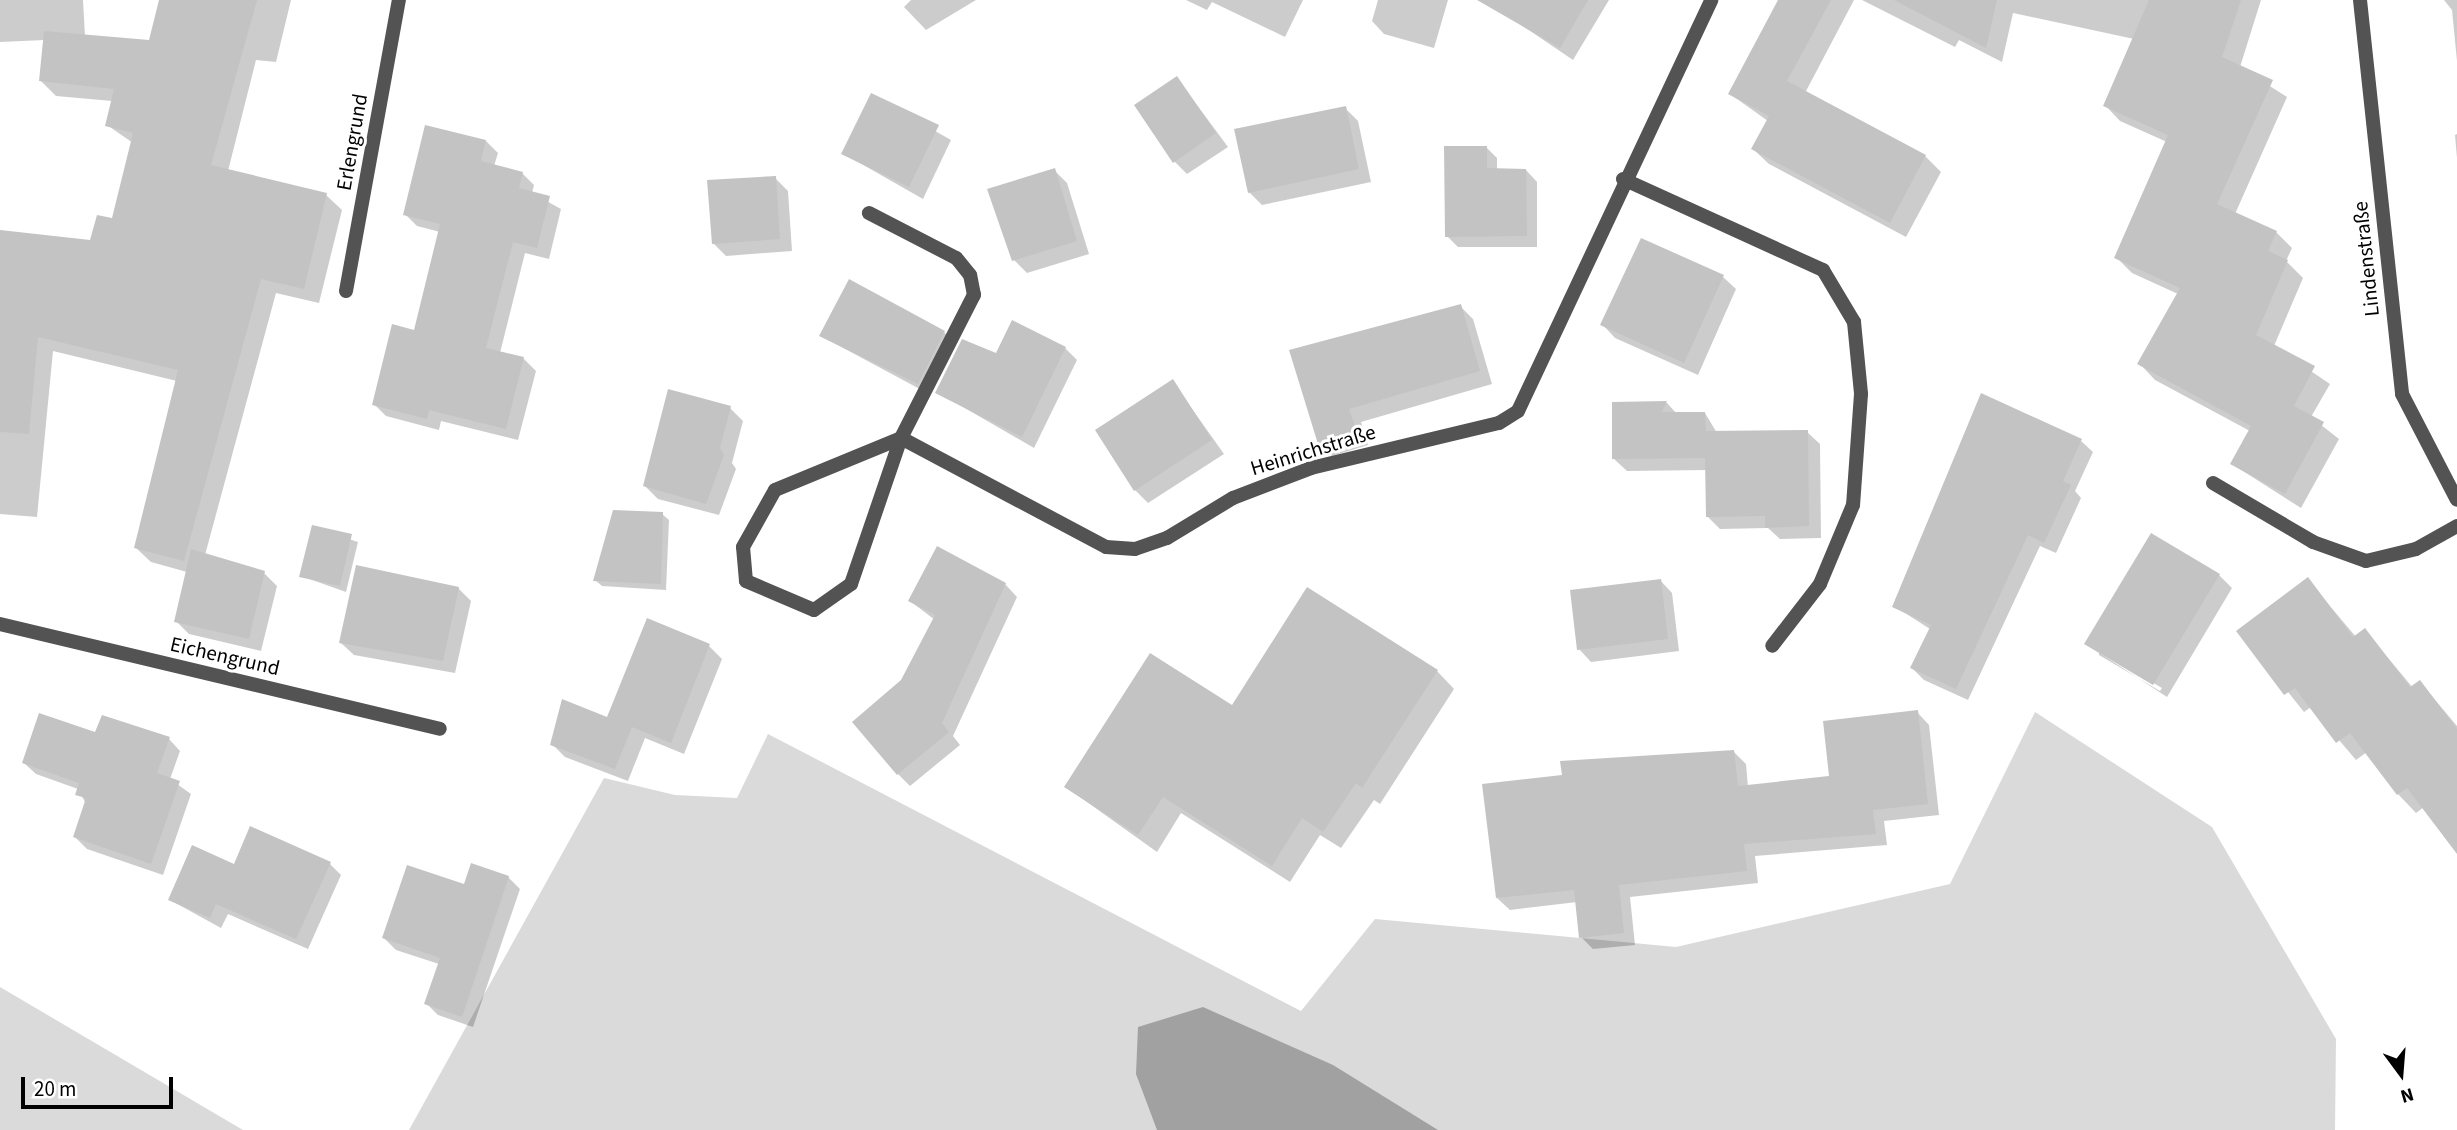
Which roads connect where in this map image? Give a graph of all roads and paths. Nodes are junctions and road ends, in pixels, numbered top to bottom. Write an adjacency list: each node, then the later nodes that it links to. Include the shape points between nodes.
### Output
1 (399, 0): 6 (street, Erlengrund)
2 (1711, 0): 4 (street, Heinrichstraße)
3 (2360, 0): 9 (street, Lindenstraße, via 2402,394)
4 (1623, 179): 7 (street, Heinrichstraße, via 1518,411 1499,422 1311,468 1233,498 1167,538 1135,549 1106,547); 12 (street, via 1823,270 1854,322 1861,394 1853,505 1821,584)
5 (869, 213): 7 (street, via 956,258 970,275 974,295)
6 (346, 291)
7 (901, 438): 7 (street, via 851,584 814,610 746,581 743,547 775,490)
8 (2213, 483): 10 (street, via 2313,542 2355,559 2416,549)
9 (2457, 500)
10 (2457, 526)
11 (0, 624): 13 (street, Eichengrund)
12 (1772, 646)
13 (440, 729)

